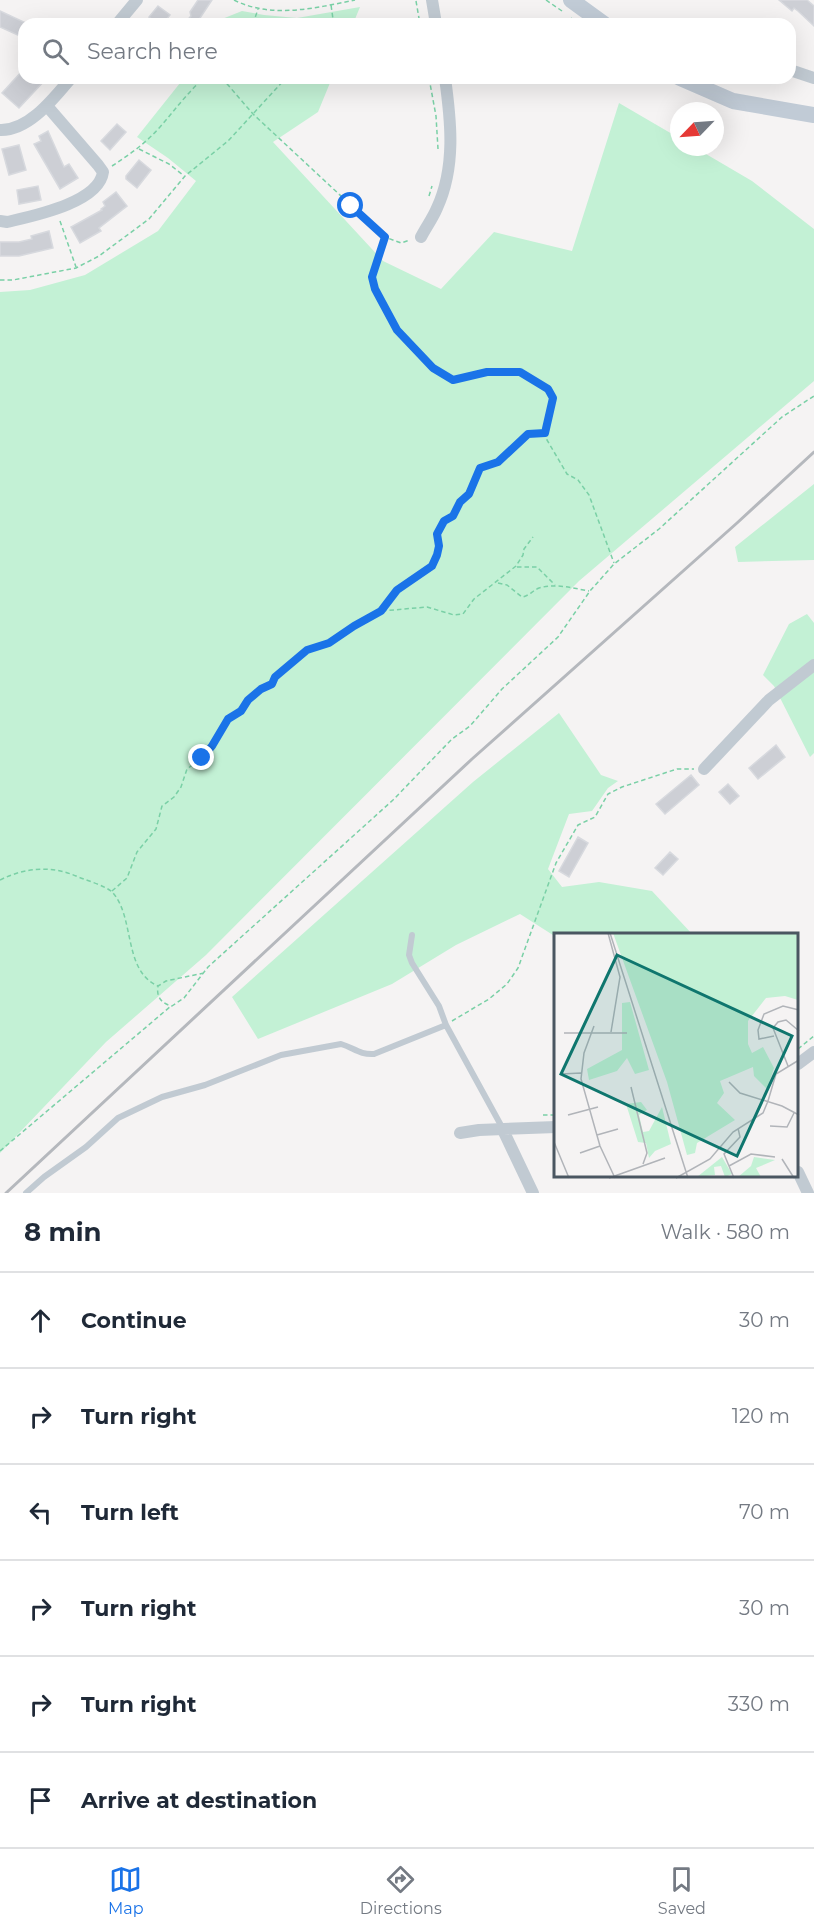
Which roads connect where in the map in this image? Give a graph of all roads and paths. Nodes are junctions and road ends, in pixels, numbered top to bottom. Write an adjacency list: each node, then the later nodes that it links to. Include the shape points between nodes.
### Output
1 (137, 0): 11 (street)
2 (234, 0): 10 (path)
3 (355, 0): 8 (path)
4 (416, 0): 5 (path); 14 (path)
5 (422, 0)
6 (432, 0): 15 (street)
7 (546, 0): 9 (path)
8 (331, 5): 10 (path, via 295,11); 13 (path)
9 (567, 6): 16 (main road)
10 (258, 9): 12 (path)
11 (122, 18)
12 (254, 18)
13 (333, 18)
14 (419, 18)
15 (435, 18)
16 (592, 18)
17 (796, 72): 18 (street)
18 (814, 78)
19 (66, 84): 26 (street)
20 (198, 84): 30 (path)
21 (227, 84): 27 (path)
22 (281, 84): 27 (path)
23 (430, 84): 31 (path)
24 (446, 84): 38 (street, via 451,122 445,188 437,208)
25 (694, 84): 28 (main road, via 734,101)
26 (47, 106): 29 (street, via 29,121); 32 (street)
27 (254, 114): 33 (path); 39 (path)
28 (814, 115)
29 (0, 130)
30 (138, 149): 32 (path); 33 (path)
31 (438, 153)
32 (103, 172): 36 (street, via 88,194)
33 (185, 176): 40 (path, via 149,219)
34 (435, 178): 35 (path)
35 (429, 197)
36 (56, 210): 37 (street); 40 (path)
37 (0, 221)
38 (415, 236): 39 (path, via 401,243)
39 (385, 237): 43 (path, via 372,277 397,330 433,368 453,380 487,372 520,372 548,389 553,398)
40 (76, 268): 41 (path)
41 (0, 280)
42 (814, 396): 45 (path, via 782,417 659,529)
43 (545, 433): 45 (path, via 567,474 578,480 589,495); 50 (path, via 528,434 498,462 480,468 469,494 437,534 439,546 432,566 397,590)
44 (533, 537): 46 (path)
45 (614, 564): 49 (path)
46 (516, 566): 47 (path); 48 (path, via 537,567)
47 (497, 583): 48 (path, via 507,585 522,597); 50 (path, via 474,599 463,614 427,607)
48 (555, 585): 49 (path)
49 (590, 591): 56 (path, via 558,637 506,684 470,726)
50 (381, 611): 54 (path, via 329,643 307,650 228,719 212,746 187,769 182,787 162,806 156,829 136,852 127,878)
51 (814, 665): 52 (street, via 769,700)
52 (704, 769): 59 (path, via 677,769 608,794 595,817 578,825 556,863 518,968 507,984)
53 (0, 880): 54 (path, via 30,869 60,869)
54 (112, 891): 57 (path, via 120,904 135,959 151,983)
55 (412, 935): 59 (lane, via 412,963)
56 (204, 973): 57 (path); 58 (path, via 184,998)
57 (159, 986): 58 (path, via 160,999)
58 (172, 1006): 67 (path)
59 (446, 1025): 65 (lane); 69 (lane, via 374,1054 357,1053 341,1044 281,1055 162,1097 118,1118)
60 (814, 1036): 61 (path)
61 (799, 1048)
62 (814, 1052): 63 (street)
63 (799, 1063)
64 (554, 1127): 65 (street)
65 (503, 1130): 66 (street); 70 (street)
66 (459, 1133)
67 (0, 1151)
68 (799, 1174): 71 (street)
69 (26, 1193)
70 (533, 1193)
71 (808, 1193)

